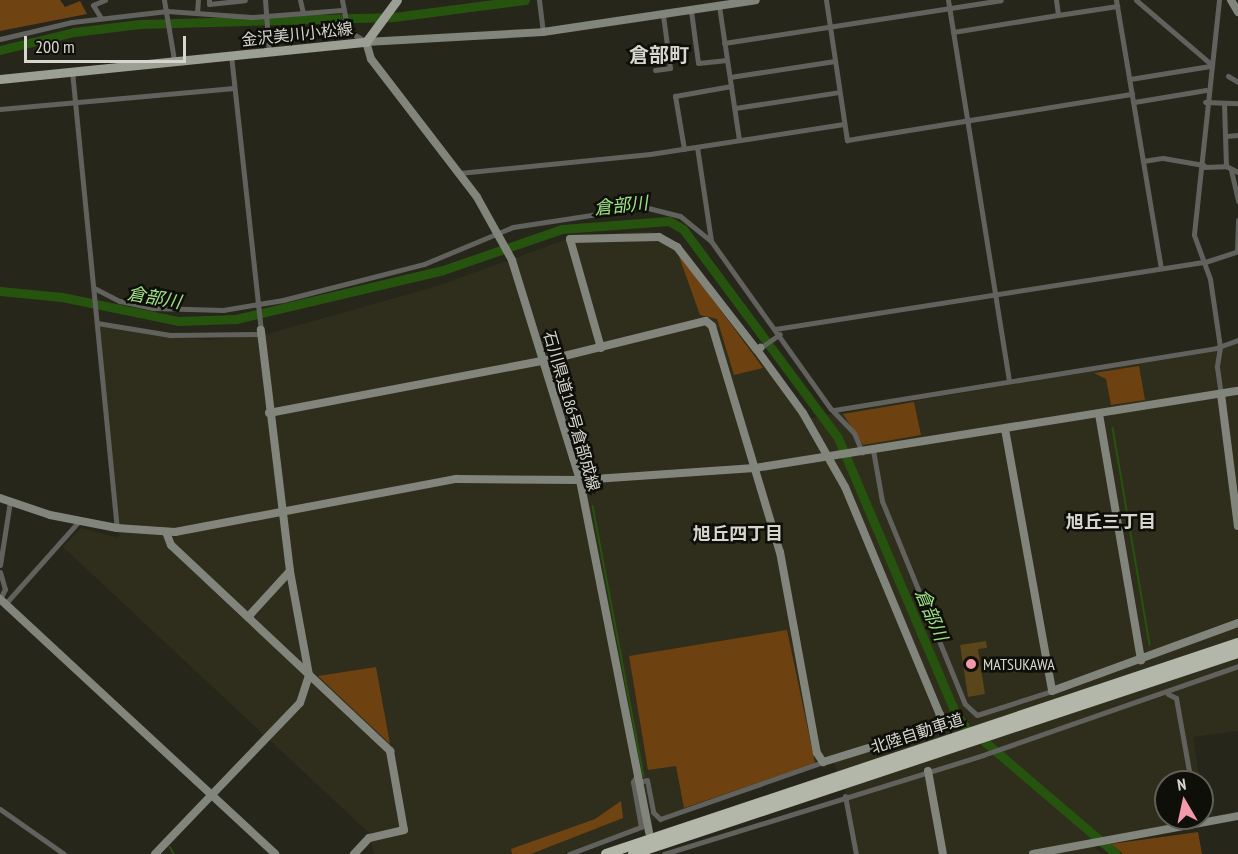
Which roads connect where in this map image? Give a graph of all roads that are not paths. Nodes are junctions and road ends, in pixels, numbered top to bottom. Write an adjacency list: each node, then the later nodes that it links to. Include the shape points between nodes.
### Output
1 (105, 0): 33 (street, via 93,5)
2 (164, 0): 25 (street)
3 (198, 0): 27 (street)
4 (208, 0): 17 (street, via 209,4)
5 (245, 0): 17 (street)
6 (265, 0): 32 (street)
7 (300, 0): 28 (street)
8 (342, 0): 23 (street)
9 (756, 0): 21 (street)
10 (826, 0): 34 (street)
11 (948, 0): 22 (street)
12 (1001, 0): 22 (street)
13 (1056, 0): 30 (street)
14 (1139, 0): 45 (street)
15 (1219, 0): 45 (street)
16 (1231, 0): 26 (street)
17 (229, 2): 31 (street)
18 (539, 2): 35 (street)
19 (1117, 3): 30 (street); 51 (street)
20 (393, 4): 38 (main road, 金沢美川小松線)
21 (720, 4): 24 (street); 39 (street)
22 (949, 8): 34 (street); 36 (street)
23 (342, 11): 28 (street); 38 (street, via 346,26)
24 (691, 11): 29 (street); 43 (street, via 698,63)
25 (168, 12): 27 (street); 33 (street); 42 (street)
26 (1238, 12)
27 (197, 13): 31 (street)
28 (303, 13): 32 (street)
29 (663, 15): 35 (street); 46 (street, via 670,68)
30 (1058, 15): 36 (street)
31 (229, 16): 32 (street)
32 (266, 17): 40 (street)
33 (101, 18): 37 (street)
34 (830, 27): 39 (street); 44 (street)
35 (543, 32): 38 (street)
36 (953, 32): 65 (street)
37 (0, 39)
38 (366, 42): 40 (main road, 金沢美川小松線); 76 (street, 石川県道186号倉部成線, via 372,59)
39 (724, 43): 43 (street)
40 (269, 52): 41 (main road, 金沢美川小松線)
41 (231, 55): 42 (main road, 金沢美川小松線); 54 (street)
42 (174, 60): 47 (main road, 金沢美川小松線)
43 (727, 60): 49 (street)
44 (835, 61): 49 (street); 56 (street)
45 (1211, 65): 51 (street); 55 (street)
46 (655, 70)
47 (72, 71): 50 (main road, 金沢美川小松線); 60 (street)
48 (1228, 76): 52 (street)
49 (730, 77): 53 (street)
50 (0, 79)
51 (1130, 79): 57 (street)
52 (1238, 82)
53 (731, 86): 63 (street); 71 (street, via 675,96)
54 (234, 88): 60 (street); 86 (street)
55 (1206, 90): 58 (street); 59 (street)
56 (839, 92): 63 (street); 66 (street)
57 (1132, 94): 58 (street); 65 (street)
58 (1134, 102): 72 (street)
59 (1205, 102): 61 (street); 73 (street)
60 (75, 103): 64 (street); 84 (street)
61 (1224, 103): 62 (street); 68 (street)
62 (1238, 103)
63 (735, 108): 69 (street)
64 (0, 109)
65 (967, 122): 66 (street, via 847,140); 85 (street)
66 (844, 124): 69 (street)
67 (1238, 135): 68 (street)
68 (1226, 136): 74 (street)
69 (740, 140): 70 (street)
70 (697, 147): 71 (street); 80 (street)
71 (684, 149): 76 (street)
72 (1143, 161): 73 (street, via 1163,158); 83 (street)
73 (1203, 166): 74 (street); 82 (street, via 1195,199 1194,235)
74 (1229, 168): 75 (street); 77 (street)
75 (1238, 172)
76 (458, 173): 79 (street, 石川県道186号倉部成線)
77 (1238, 201)
78 (1238, 220): 81 (street)
79 (500, 232): 80 (street, via 644,207 680,216); 86 (street, via 424,264 283,300); 95 (street, 石川県道186号倉部成線, via 513,260)
80 (711, 241): 88 (street)
81 (1238, 251): 82 (street)
82 (1205, 262): 83 (street); 92 (street)
83 (1161, 268): 85 (street)
84 (94, 290): 86 (street, via 120,301 173,310 223,310); 87 (street)
85 (994, 295): 88 (street); 96 (street)
86 (256, 303): 89 (street)
87 (97, 320): 89 (street, via 170,335); 114 (street)
88 (775, 329): 90 (street)
89 (261, 332): 100 (street)
90 (779, 335): 94 (street); 99 (street)
91 (1238, 340): 92 (street)
92 (1220, 346): 96 (street); 98 (street, via 1217,367)
93 (601, 348): 94 (street, via 570,239 659,237 677,247); 95 (street); 106 (street, via 706,321 712,326)
94 (759, 349): 105 (street, via 803,413)
95 (542, 360): 100 (street); 108 (street, 石川県道186号倉部成線)
96 (1009, 381): 99 (street)
97 (1238, 391): 98 (street)
98 (1221, 394): 101 (street); 107 (street)
99 (834, 410): 104 (street, via 854,433)
100 (269, 413): 111 (street)
101 (1099, 414): 102 (street); 124 (street)
102 (1005, 429): 103 (street); 127 (street)
103 (873, 450): 104 (street); 127 (street, via 882,501 965,704 977,715)
104 (860, 452): 105 (street)
105 (827, 458): 106 (street); 131 (street, via 845,487 940,715 936,727)
106 (755, 468): 108 (street); 131 (street, via 780,552 817,753)
107 (1234, 470): 113 (street)
108 (580, 480): 111 (street, via 456,479); 134 (street, 石川県道186号倉部成線)
109 (0, 498): 110 (street)
110 (10, 501): 112 (street); 116 (street)
111 (280, 512): 115 (street); 117 (street)
112 (79, 521): 114 (street); 119 (street)
113 (1238, 526)
114 (117, 528): 115 (street)
115 (165, 532): 120 (street, via 171,545)
116 (0, 565)
117 (290, 571): 120 (street); 126 (street)
118 (0, 572): 119 (street, via 5,589)
119 (2, 601): 138 (street)
120 (248, 617): 126 (street)
121 (1238, 623): 124 (street)
122 (1238, 643): 151 (highway, 北陸自動車道)
123 (1238, 653): 152 (highway, 北陸自動車道)
124 (1141, 660): 127 (street, via 1111,674)
125 (1238, 666): 128 (street)
126 (309, 675): 138 (street, via 300,703); 149 (street, via 390,751 404,830 369,838)
127 (1052, 691)
128 (1168, 694): 130 (street); 133 (street, via 1176,698)
129 (1115, 699): 130 (street)
130 (1118, 707): 132 (street, via 983,755)
131 (823, 762): 135 (street)
132 (928, 767): 137 (street); 155 (street)
133 (1189, 770)
134 (638, 778): 135 (street, via 647,780 653,812 660,819); 145 (street, 石川県道186号倉部成線); 150 (street, via 633,782 641,826)
135 (764, 784): 136 (street)
136 (767, 792)
137 (845, 795): 142 (street); 154 (street)
138 (213, 796): 147 (street); 148 (street)
139 (0, 809): 146 (street)
140 (774, 811): 142 (street)
141 (1238, 816): 143 (street)
142 (777, 818): 153 (street)
143 (1214, 818)
144 (1154, 830): 156 (street)
145 (649, 832)
146 (64, 854)
147 (155, 854)
148 (275, 854)
149 (354, 854)
150 (569, 854)
151 (606, 854)
152 (633, 854)
153 (664, 854)
154 (855, 854)
155 (943, 854)
156 (1033, 854)

